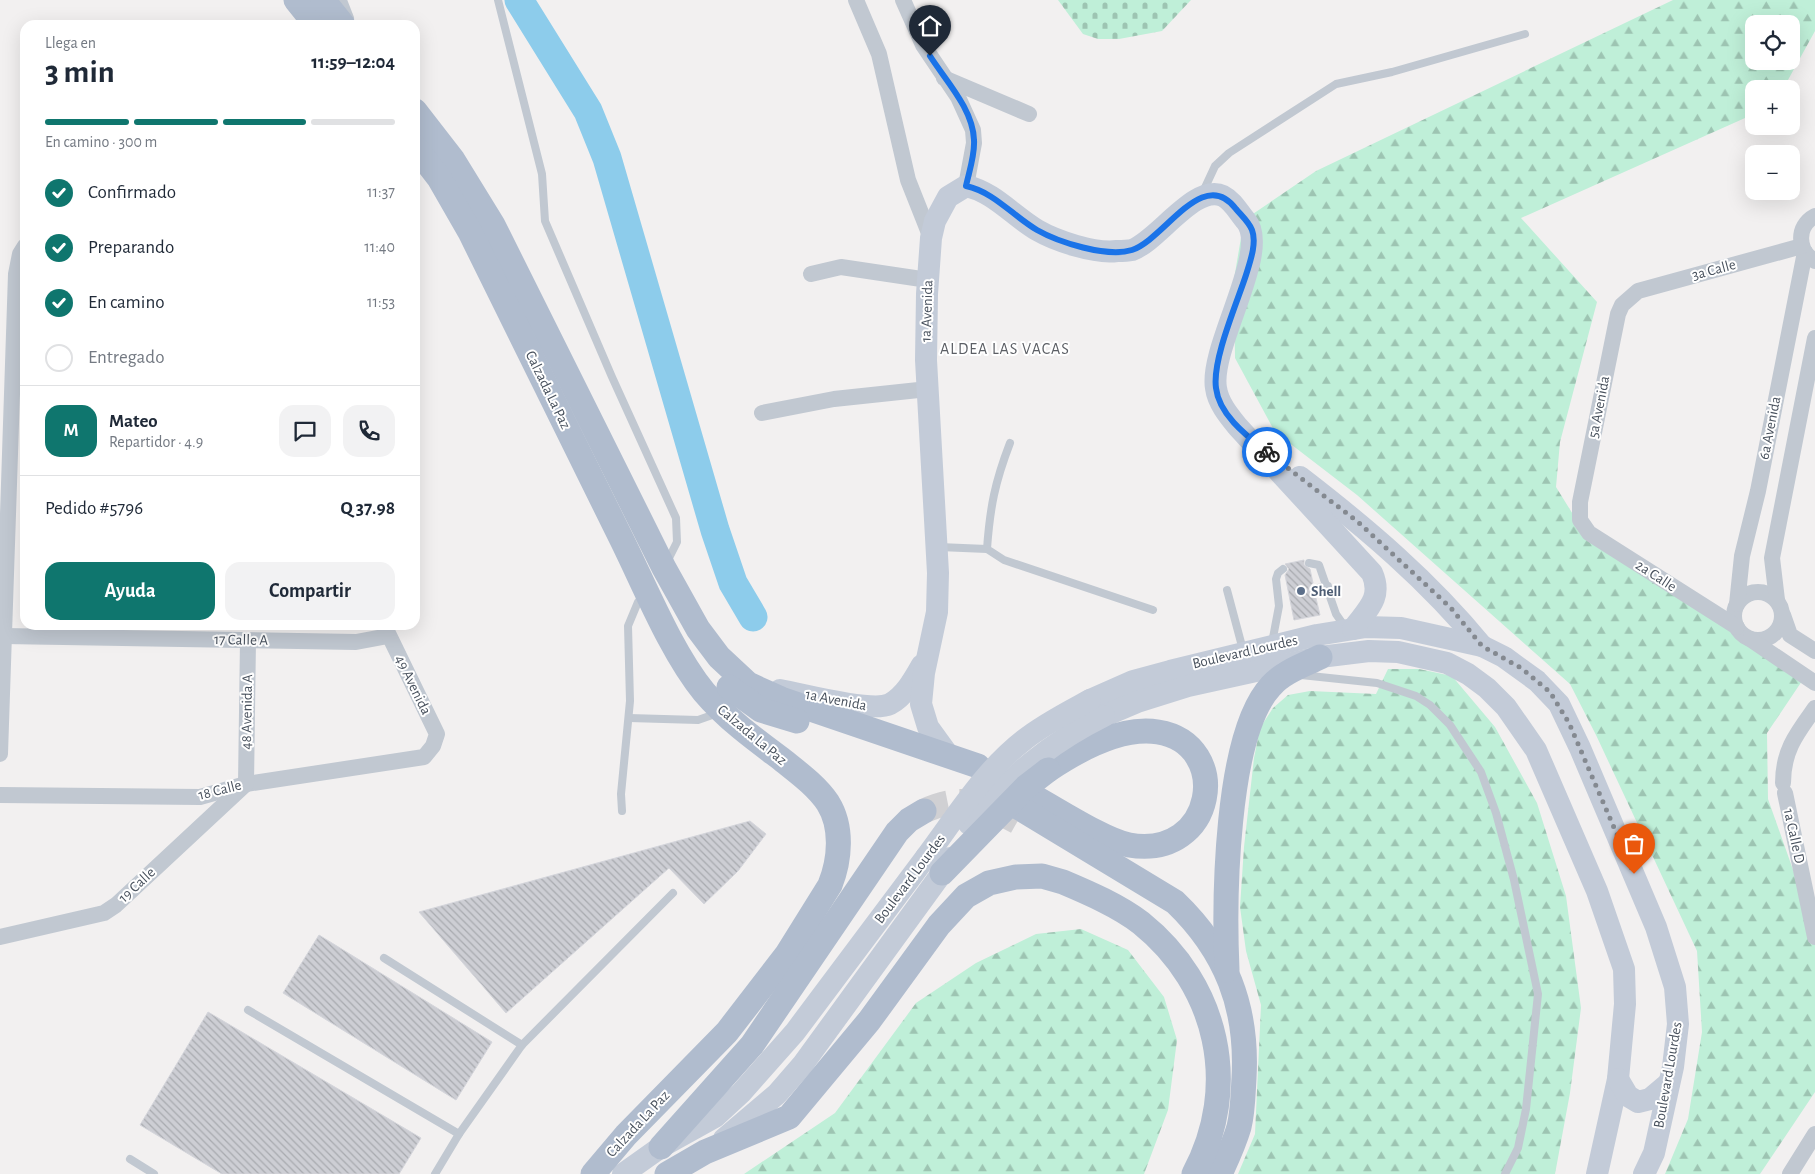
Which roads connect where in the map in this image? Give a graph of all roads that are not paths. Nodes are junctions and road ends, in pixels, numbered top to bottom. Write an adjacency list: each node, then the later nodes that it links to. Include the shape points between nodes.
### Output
1 (296, 0): 7 (main road)
2 (323, 0): 8 (main road)
3 (342, 0): 9 (lane)
4 (498, 0): 35 (lane, via 542,174 545,221 676,518 677,542)
5 (856, 0): 18 (street, via 879,54 908,180)
6 (903, 0): 11 (street, via 923,46)
7 (312, 20)
8 (339, 20)
9 (350, 20)
10 (1525, 34): 16 (lane, via 1392,72 1336,84 1229,153 1215,166)
11 (944, 78): 12 (street); 15 (street, via 958,97 973,130 974,143)
12 (1029, 114)
13 (420, 117): 35 (main road, Calzada La Paz, via 453,160 493,225)
14 (420, 153): 40 (main road, Calzada La Paz, via 439,178 470,232)
15 (966, 186): 16 (main road, via 994,199 1037,230 1071,244 1113,252 1132,250); 18 (main road, 1a Avenida, via 948,197 935,221)
16 (1202, 196): 28 (main road, via 1223,196 1253,232 1250,262 1217,367 1216,388 1224,409)
17 (1815, 216): 19 (street, 6a Avenida, via 1802,230)
18 (931, 238): 22 (main road, 1a Avenida)
19 (1807, 253): 23 (street, 3a Calle, via 1638,291); 43 (street, 6a Avenida, via 1742,556)
20 (20, 254): 24 (street, via 16,274)
21 (811, 274): 22 (street, via 841,268)
22 (928, 280): 26 (main road, 1a Avenida)
23 (1629, 298): 31 (street, 5a Avenida, via 1618,314 1580,502)
24 (20, 316): 30 (street)
25 (1815, 338): 44 (street, 6a Avenida, via 1772,558)
26 (928, 389): 27 (street, via 834,399); 32 (main road, 1a Avenida)
27 (762, 413)
28 (1252, 440): 47 (main road, via 1372,574 1377,585 1376,596); 54 (main road, via 1358,522 1451,608)
29 (1010, 443): 33 (lane, via 996,480)
30 (17, 475): 49 (street)
31 (1580, 520): 46 (street, 2a Calle, via 1589,533)
32 (937, 547): 33 (lane); 57 (main road, 1a Avenida, via 937,612)
33 (987, 549): 45 (lane, via 1004,560)
34 (1309, 563): 37 (lane, via 1319,565)
35 (664, 568): 52 (main road, Calzada La Paz)
36 (1283, 569): 42 (lane, via 1276,579)
37 (1328, 586): 38 (lane); 47 (lane, via 1336,614)
38 (1314, 589)
39 (1226, 590): 56 (lane)
40 (647, 592): 64 (lane, via 638,602 628,626); 65 (main road, Calzada La Paz, via 691,674)
41 (1288, 594): 42 (lane)
42 (1279, 596): 53 (lane)
43 (1737, 604): 44 (street, via 1753,592 1766,593); 46 (street, via 1734,613)
44 (1780, 607): 50 (street, via 1781,625 1775,634 1766,639); 55 (street, via 1790,635)
45 (1153, 610)
46 (1737, 628): 50 (street)
47 (1350, 629): 53 (main road, Boulevard Lourdes); 54 (main road, Boulevard Lourdes, via 1401,628)
48 (386, 630): 51 (street, 17 Calle A, via 356,642); 66 (street, 49 Avenida, via 437,734)
49 (4, 636): 51 (street, 17 Calle A); 67 (street)
50 (1750, 639): 60 (street)
51 (248, 640): 69 (street, 48 Avenida A)
52 (707, 642): 61 (main road, Calzada La Paz); 68 (main road, Calzada La Paz, via 717,676 761,710 972,773)
53 (1271, 646): 56 (main road, Boulevard Lourdes)
54 (1482, 646): 82 (main road, Boulevard Lourdes, via 1521,668 1550,692 1559,704 1616,829 1656,927 1675,987 1678,1024)
55 (1815, 651)
56 (1244, 652): 62 (main road, Boulevard Lourdes, via 1133,682)
57 (929, 654): 61 (main road, 1a Avenida, via 905,692 884,706 863,706); 68 (main road, 1a Avenida, via 922,709 928,727)
58 (1320, 657): 59 (main road); 62 (main road, Boulevard Lourdes, via 1188,686 1137,702); 81 (main road, Boulevard Lourdes, via 1369,651 1398,652 1447,663 1487,688 1522,728 1536,750 1597,890 1624,969 1625,1004)
59 (1289, 673): 78 (main road, via 1272,684 1261,699 1240,755 1225,909); 95 (lane, via 1378,683 1416,696 1450,725 1480,772 1496,813 1514,880 1538,994 1526,1109 1518,1148)
60 (1815, 683)
61 (748, 684): 68 (main road, Calzada La Paz, via 781,699)
62 (1097, 708): 73 (main road, Boulevard Lourdes, bridge, via 1067,736 1021,769)
63 (1815, 708): 75 (street, 1a Calle D, via 1784,759 1784,788)
64 (628, 718): 65 (lane); 71 (lane)
65 (729, 718): 90 (main road, Calzada La Paz, via 806,779 828,803 837,836 835,873 787,954 727,1032 626,1135)
66 (433, 746): 69 (street, 18 Calle, via 424,757)
67 (0, 754)
68 (949, 756)
69 (246, 784): 70 (street, 18 Calle, via 200,797); 76 (street, 19 Calle, via 104,913)
70 (0, 795)
71 (622, 811)
72 (924, 811): 85 (main road, via 896,832 746,1052)
73 (934, 865): 78 (main road, bridge, via 1048,770 1104,740 1131,733 1157,732 1177,739 1197,757 1205,778 1206,792 1199,816 1187,832 1167,842 1138,846 1126,844 1022,808 1175,902 1191,917); 85 (main road, Boulevard Lourdes, via 768,1063 715,1117); 86 (main road, Boulevard Lourdes, via 803,1064 753,1117)
74 (673, 893): 80 (lane)
75 (1815, 936)
76 (0, 937)
77 (384, 958): 80 (lane)
78 (1227, 972): 94 (main road, via 1242,1017 1245,1070 1239,1128)
79 (248, 1010): 83 (lane)
80 (522, 1045): 83 (lane)
81 (1618, 1079): 82 (main road, via 1628,1096 1638,1102 1650,1099); 96 (main road, Boulevard Lourdes)
82 (1669, 1083): 97 (main road, Boulevard Lourdes, via 1654,1153)
83 (459, 1134): 89 (lane)
84 (1815, 1134): 98 (street)
85 (661, 1147): 91 (main road, Boulevard Lourdes)
86 (705, 1152): 92 (main road); 93 (main road, via 789,1117 869,1021 939,925 966,896 989,883 1030,876 1053,878 1072,886 1139,922 1174,955 1197,989 1207,1011 1218,1070 1214,1121 1207,1147)
87 (130, 1159): 88 (lane)
88 (154, 1174)
89 (435, 1174)
90 (593, 1174)
91 (623, 1174)
92 (667, 1174)
93 (1194, 1174)
94 (1220, 1174)
95 (1505, 1174)
96 (1597, 1174)
97 (1644, 1174)
98 (1790, 1174)

